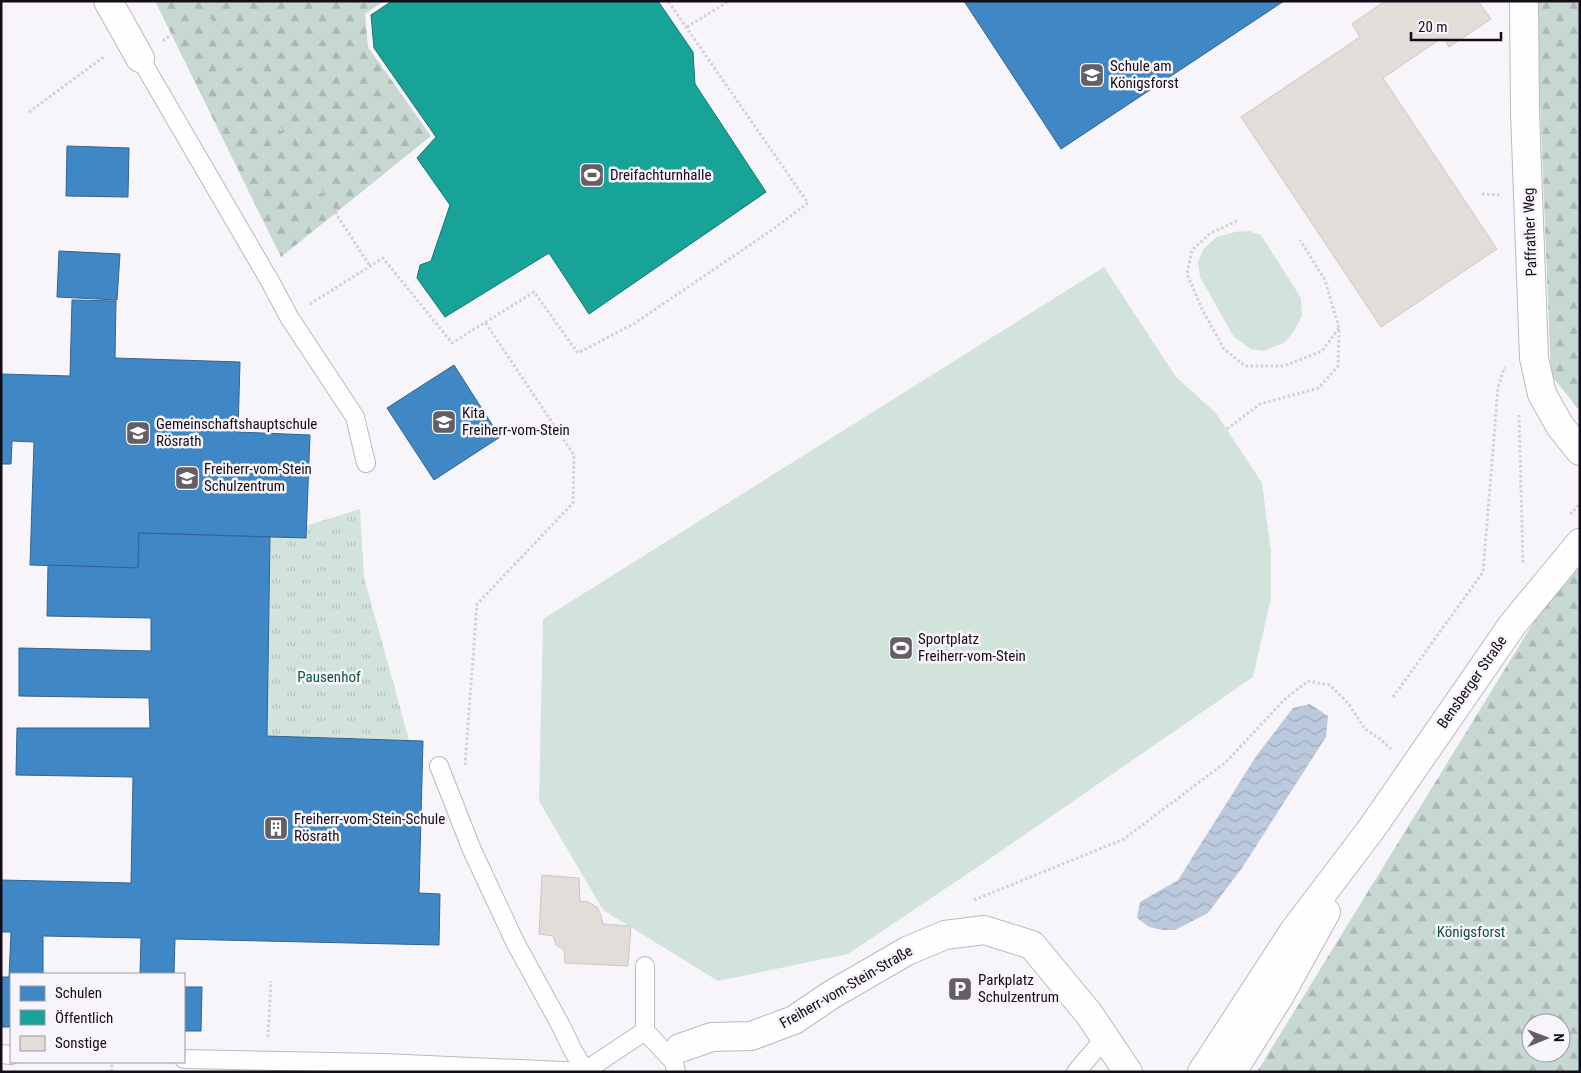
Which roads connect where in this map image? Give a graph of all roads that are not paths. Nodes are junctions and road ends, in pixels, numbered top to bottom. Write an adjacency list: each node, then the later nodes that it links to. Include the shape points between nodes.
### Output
1 (108, 1): 3 (street)
2 (1524, 1): 4 (street, Paffrather Weg, via 1534,358 1542,394 1560,426)
3 (135, 48): 5 (lane, via 289,317 355,417)
4 (1580, 451)
5 (366, 463)
6 (1580, 543): 8 (street, Bensberger Straße, via 1513,624)
7 (439, 766): 14 (lane, via 472,850 515,942)
8 (1372, 828): 17 (street, via 1294,931); 18 (street, via 1280,995)
9 (645, 966): 10 (lane)
10 (645, 1031): 13 (lane); 14 (lane)
11 (1105, 1038): 13 (street, Freiherr-vom-Stein-Straße, via 1090,1014 1032,945 984,930 944,935 907,951 794,1020 751,1036 712,1037); 15 (lane); 16 (street, Freiherr-vom-Stein-Straße)
12 (185, 1059): 14 (lane)
13 (677, 1061)
14 (585, 1071)
15 (1076, 1072)
16 (1128, 1072)
17 (1202, 1072)
18 (1232, 1072)

